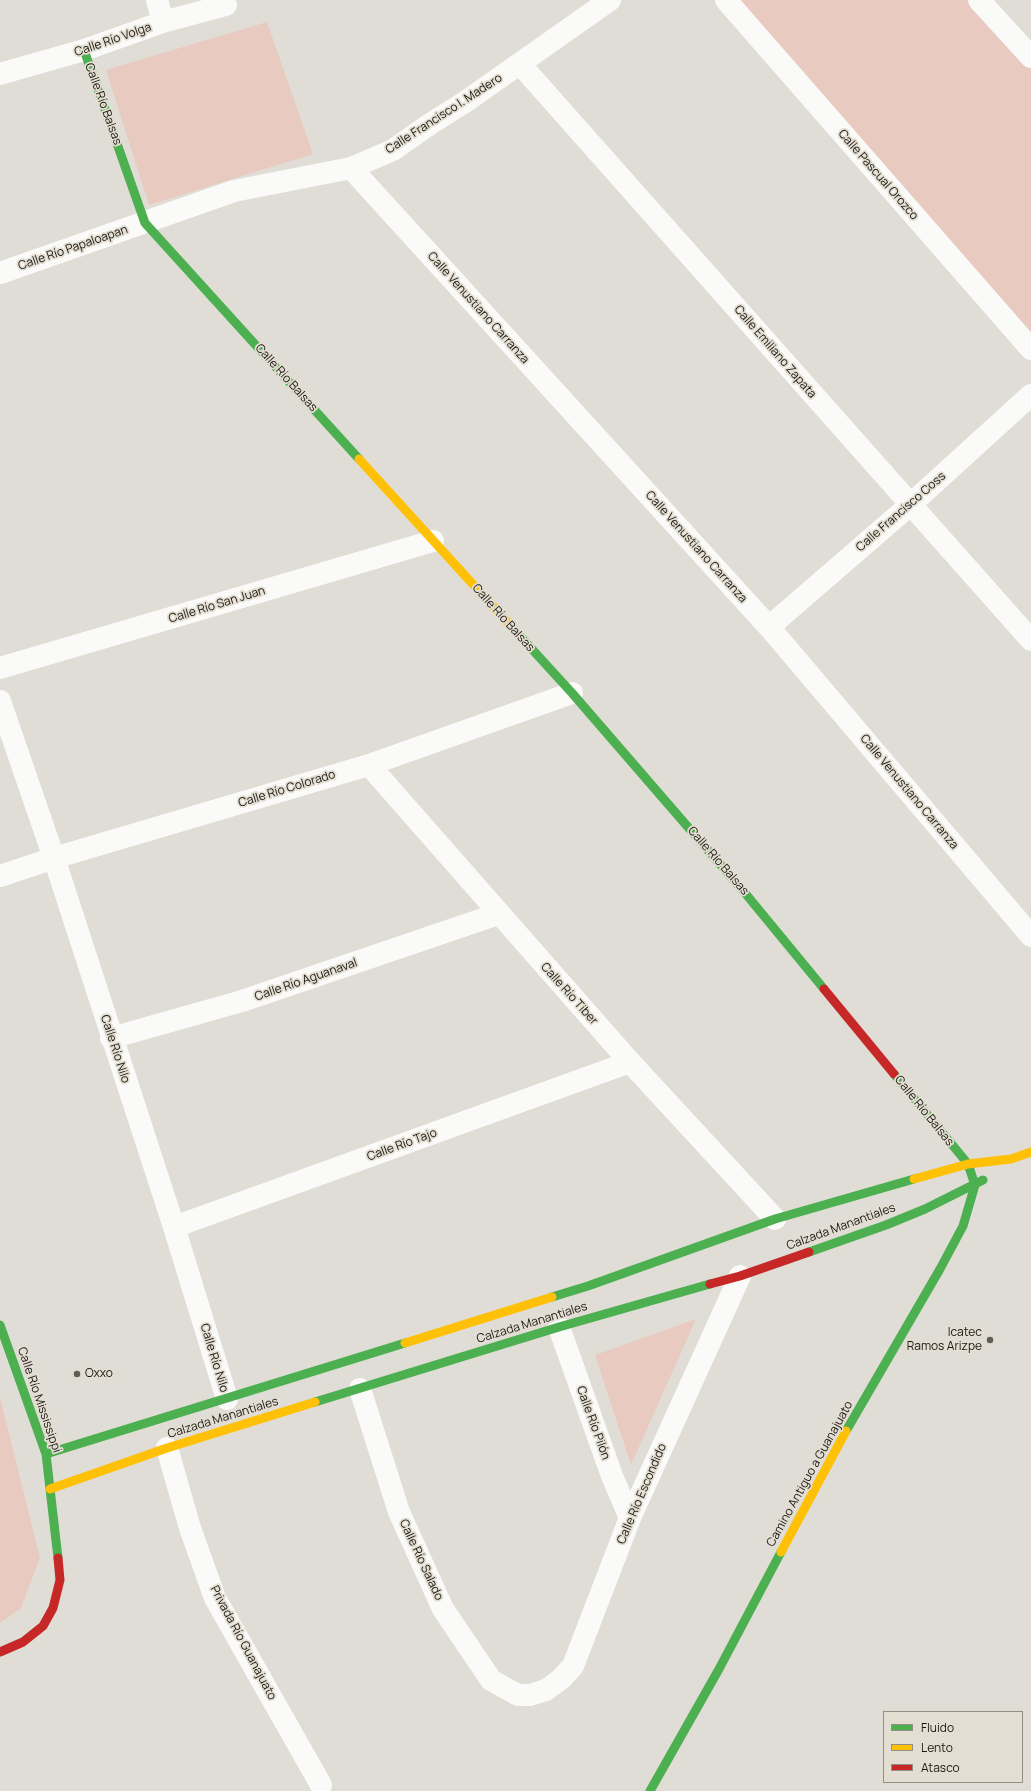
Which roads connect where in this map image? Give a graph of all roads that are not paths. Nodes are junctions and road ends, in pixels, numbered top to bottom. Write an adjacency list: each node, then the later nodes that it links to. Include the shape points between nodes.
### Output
1 (157, 0): 6 (street)
2 (610, 0): 9 (street, Calle Francisco I. Madero)
3 (726, 0): 14 (street, Calle Pascual Orozco)
4 (979, 0): 8 (street)
5 (226, 5): 6 (street, Calle Río Volga)
6 (163, 22): 7 (street, Calle Río Volga)
7 (84, 50): 10 (street, Calle Río Volga); 12 (street, Calle Río Balsas)
8 (1031, 57)
9 (520, 64): 11 (street, Calle Francisco I. Madero, via 393,150); 16 (street, Calle Emiliano Zapata)
10 (0, 74)
11 (351, 168): 12 (street, Calle Francisco I. Madero, via 234,191); 18 (street, Calle Venustiano Carranza)
12 (145, 223): 13 (street, Calle Río Papaloapan); 17 (street, Calle Río Balsas)
13 (0, 272)
14 (1031, 349)
15 (1031, 395): 16 (street, Calle Francisco Coss)
16 (910, 505): 18 (street, Calle Francisco Coss); 19 (street, Calle Emiliano Zapata)
17 (433, 541): 20 (street, Calle Río San Juan); 21 (street, Calle Río Balsas)
18 (769, 626): 27 (street, Calle Venustiano Carranza)
19 (1031, 640)
20 (0, 668)
21 (572, 693): 23 (street, Calle Río Colorado); 32 (street, Calle Río Balsas, via 745,893)
22 (0, 701): 24 (street, Calle Río Nilo)
23 (369, 765): 24 (street, Calle Río Colorado); 26 (street, Calle Río Tiber)
24 (54, 858): 25 (street, Calle Río Colorado); 28 (street, Calle Río Nilo)
25 (0, 876)
26 (498, 914): 28 (street, Calle Río Aguanaval, via 242,1001); 29 (street, Calle Río Tiber)
27 (1031, 936)
28 (112, 1038): 35 (street, Calle Río Nilo)
29 (630, 1062): 34 (street, Calle Río Tiber); 35 (street, Calle Río Tajo)
30 (1031, 1152): 31 (street, Calzada Manantiales)
31 (1011, 1159): 32 (street, Calzada Manantiales); 33 (street, Calzada Manantiales)
32 (968, 1164): 33 (street); 34 (street, Calzada Manantiales)
33 (975, 1185): 36 (street, Calzada Manantiales, via 886,1225); 48 (street, Camino Antiguo a Guanajuato, via 963,1226 940,1269 842,1438 719,1669)
34 (775, 1219): 40 (street, Calzada Manantiales, via 588,1286)
35 (174, 1227): 40 (street, Calle Río Nilo)
36 (740, 1276): 38 (street, Calzada Manantiales); 44 (street, Calle Río Escondido)
37 (0, 1325): 42 (street, Calle Río Mississippi)
38 (559, 1327): 39 (street, Calzada Manantiales); 44 (street, Calle Río Pilón, via 612,1476)
39 (360, 1389): 41 (street, Calzada Manantiales); 46 (street, Calle Río Salado, via 399,1512 443,1609 491,1680 518,1695)
40 (227, 1399): 42 (street, Calzada Manantiales)
41 (167, 1448): 43 (street, Calzada Manantiales); 47 (street, Privada Río Guanajuato, via 190,1528 215,1598)
42 (46, 1454): 43 (street, Calle Río Mississippi)
43 (50, 1489): 45 (street, Calle Río Mississippi, via 60,1580 53,1608 43,1626 23,1642)
44 (630, 1518): 46 (street, Calle Río Escondido, via 573,1666 562,1679 546,1690)
45 (0, 1652)
46 (530, 1695)
47 (321, 1785)
48 (650, 1791)

